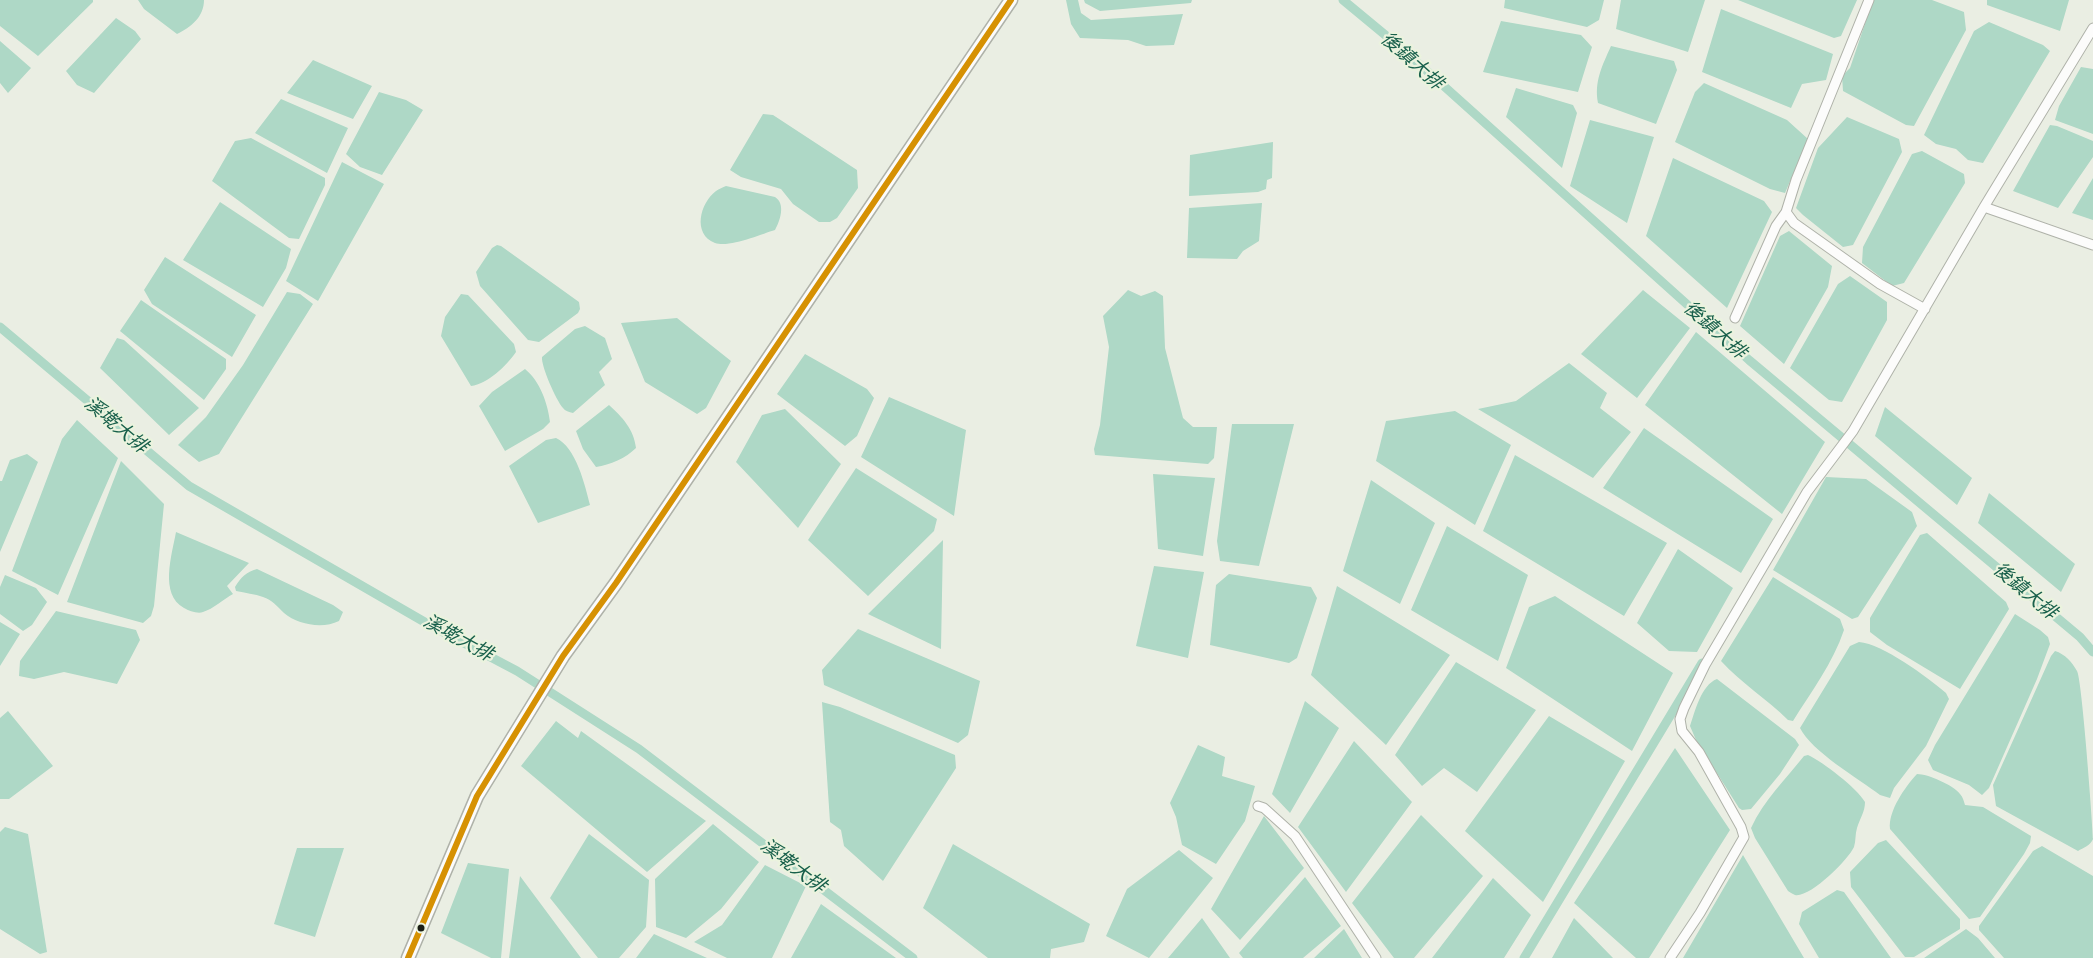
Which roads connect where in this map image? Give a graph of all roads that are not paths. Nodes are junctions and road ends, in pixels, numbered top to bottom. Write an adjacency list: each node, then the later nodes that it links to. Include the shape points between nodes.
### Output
1 (1011, 0): 10 (main road, via 542,688 477,796)
2 (1869, 0): 5 (street)
3 (2093, 28): 4 (street)
4 (1984, 207): 6 (street); 7 (street)
5 (1786, 212): 7 (street, via 1794,223 1857,269); 8 (street, via 1776,226)
6 (2093, 244)
7 (1925, 309): 12 (street, via 1852,431 1807,492 1705,665 1684,708 1680,719 1682,731 1699,752 1744,837)
8 (1735, 318)
9 (1258, 806): 11 (street, via 1295,836)
10 (408, 958)
11 (1376, 958)
12 (1670, 958)

